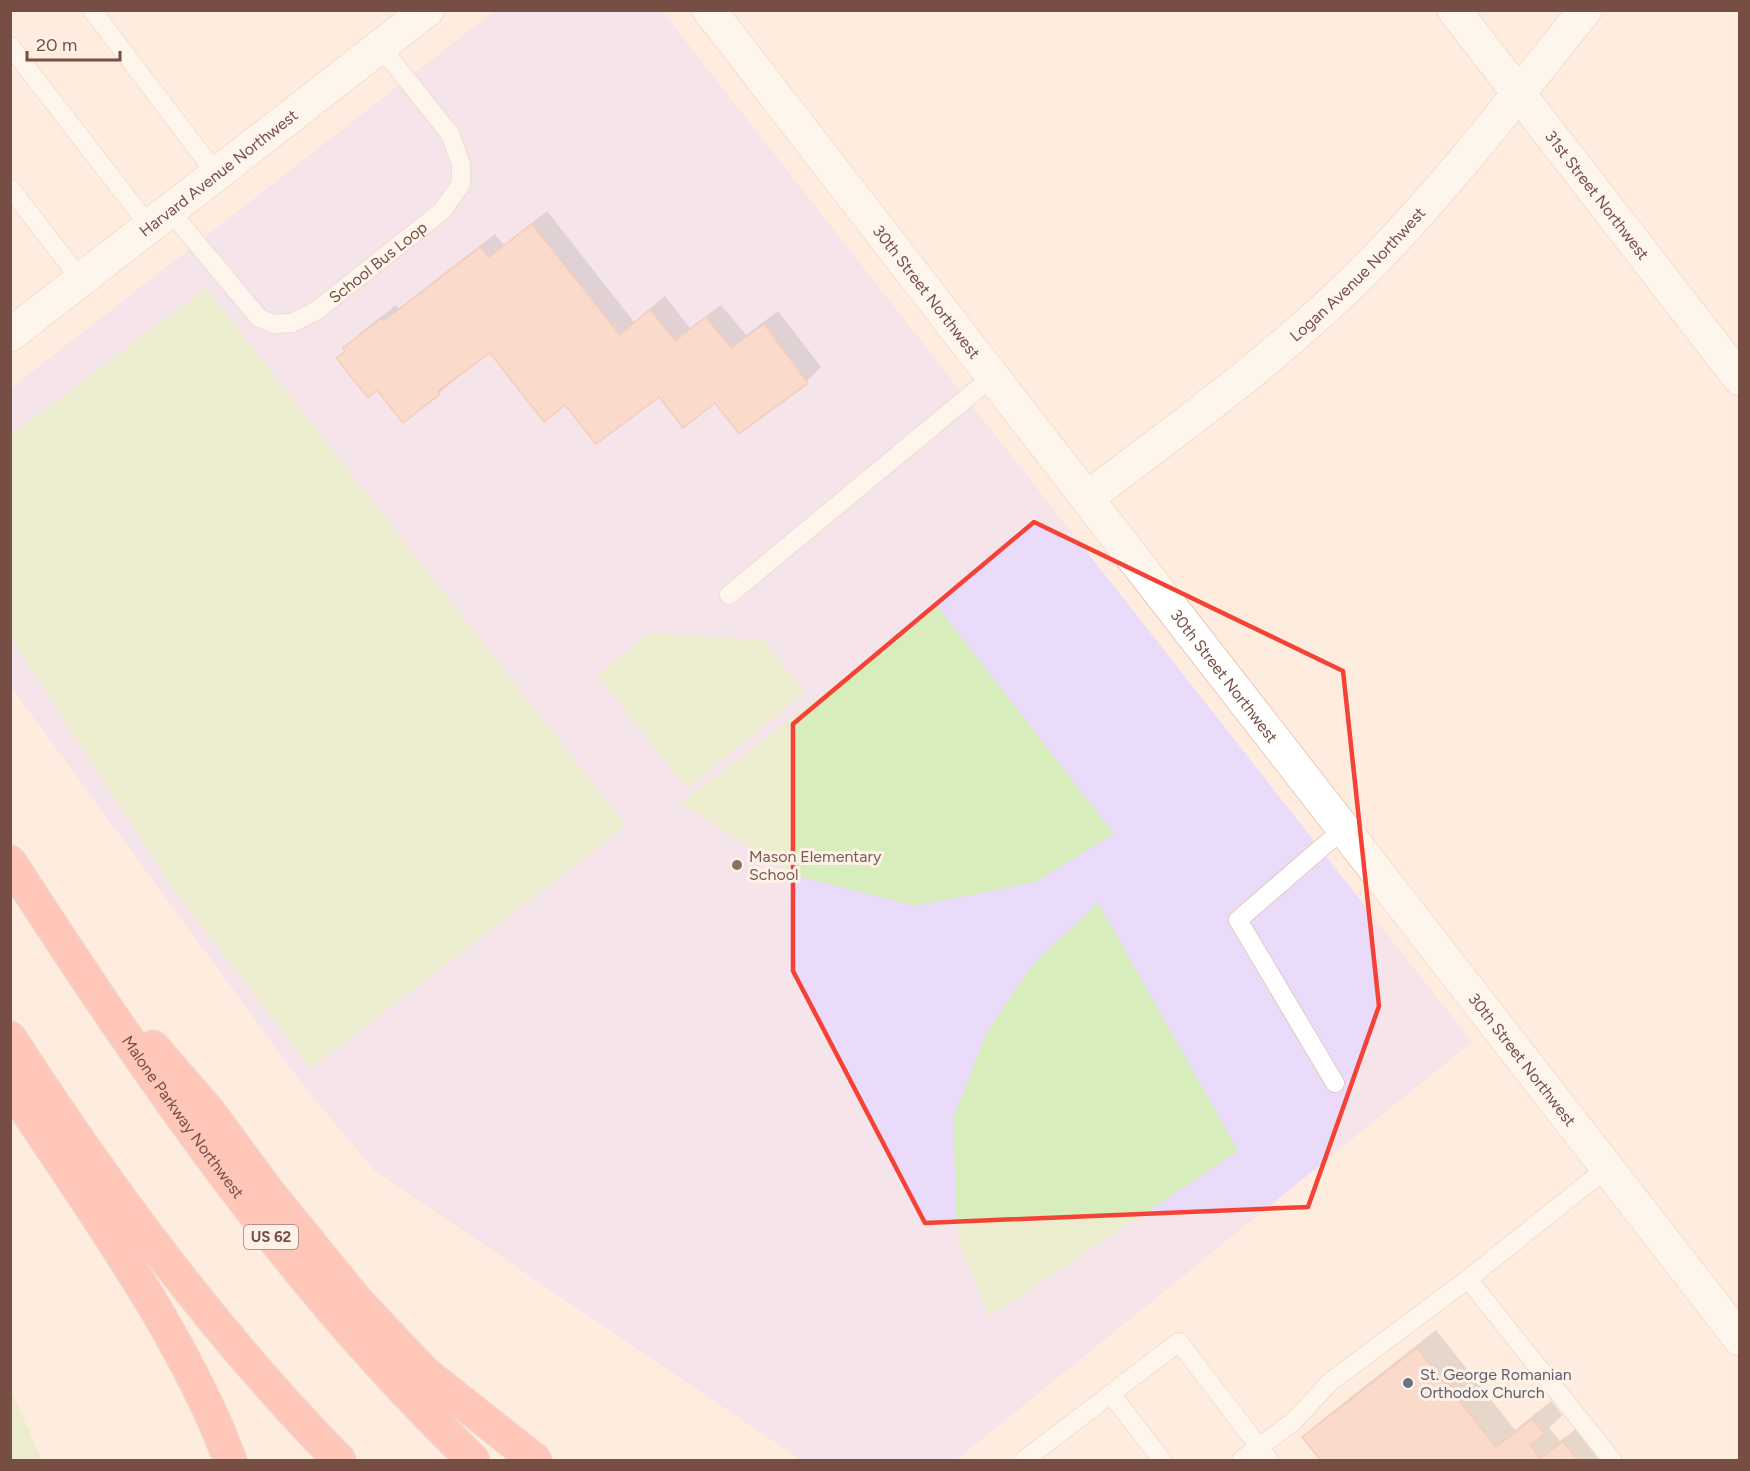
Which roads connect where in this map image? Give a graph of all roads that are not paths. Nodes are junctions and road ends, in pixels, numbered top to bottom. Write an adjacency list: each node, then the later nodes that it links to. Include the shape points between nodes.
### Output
1 (92, 10): 9 (lane)
2 (427, 10): 7 (street, Harvard Avenue Northwest)
3 (709, 10): 14 (street, 30th Street Northwest)
4 (1454, 10): 8 (street, 31st Street Northwest)
5 (1585, 10): 8 (street, Logan Avenue Northwest)
6 (10, 46): 11 (lane, School Bus Loop)
7 (381, 47): 9 (street, Harvard Avenue Northwest); 11 (lane, School Bus Loop, via 450,135 461,164 461,184 442,211 316,311 292,324 274,324 259,318)
8 (1518, 94): 15 (street, 31st Street Northwest); 16 (street, Logan Avenue Northwest, via 1433,199 1367,268 1281,347)
9 (217, 175): 11 (street, Harvard Avenue Northwest)
10 (10, 188): 12 (lane)
11 (160, 219): 12 (street, Harvard Avenue Northwest)
12 (81, 280): 13 (street, Harvard Avenue Northwest)
13 (10, 335)
14 (992, 377): 16 (street, 30th Street Northwest); 17 (lane)
15 (1740, 378)
16 (1088, 497): 18 (street, 30th Street Northwest)
17 (729, 595)
18 (1342, 830): 22 (lane, via 1238,920); 24 (street, 30th Street Northwest)
19 (10, 862): 20 (highway, Malone Parkway Northwest / US 62)
20 (95, 993): 31 (highway, Malone Parkway Northwest / US 62, via 224,1176 296,1268 373,1357); 32 (highway, via 167,1062 365,1309 426,1373)
21 (10, 1038): 30 (highway, via 86,1150 216,1323)
22 (1335, 1083)
23 (10, 1085): 29 (highway, via 179,1353)
24 (1607, 1168): 25 (lane); 26 (street, 30th Street Northwest)
25 (1468, 1279): 28 (lane, via 1330,1382); 36 (lane)
26 (1740, 1339)
27 (1111, 1394): 28 (lane, via 1179,1342); 33 (lane); 34 (lane)
28 (1264, 1454): 35 (lane)
29 (230, 1461)
30 (339, 1461)
31 (473, 1461)
32 (535, 1461)
33 (1024, 1461)
34 (1162, 1461)
35 (1241, 1461)
36 (1612, 1461)

